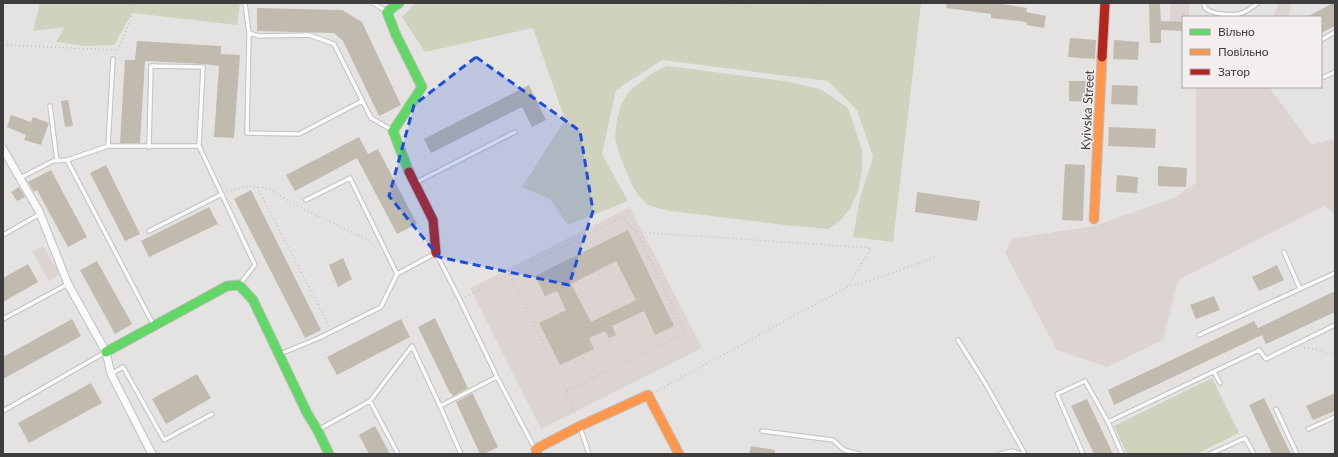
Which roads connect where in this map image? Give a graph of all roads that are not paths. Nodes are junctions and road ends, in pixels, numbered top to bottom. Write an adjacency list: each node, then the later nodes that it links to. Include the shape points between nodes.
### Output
1 (245, 3): 9 (lane)
2 (373, 3): 7 (lane)
3 (399, 3): 7 (street)
4 (1105, 3): 29 (street, Kyivska Street)
5 (1204, 3): 6 (lane, via 1205,8 1212,13 1238,14)
6 (1258, 3)
7 (387, 12): 16 (street, via 422,87)
8 (1335, 32): 10 (lane)
9 (249, 33): 14 (lane, via 259,36 309,36 334,44); 14 (lane, via 247,133 299,134)
10 (1322, 39)
11 (113, 59): 18 (lane)
12 (1335, 72): 13 (lane)
13 (1324, 77)
14 (362, 101): 16 (lane, via 371,118)
15 (50, 106): 23 (lane)
16 (393, 131): 25 (street)
17 (515, 132): 25 (lane)
18 (108, 146): 20 (lane); 22 (lane)
19 (199, 146): 20 (lane); 20 (lane, via 203,67 152,66); 26 (lane)
20 (149, 147)
21 (3, 149): 24 (street)
22 (67, 160): 23 (lane); 41 (lane)
23 (57, 161): 24 (lane)
24 (20, 178): 28 (street)
25 (414, 184): 33 (street, via 432,220)
26 (222, 194): 30 (lane); 37 (lane, via 255,265)
27 (306, 200): 35 (lane, via 350,178)
28 (40, 214): 31 (lane); 36 (street)
29 (1094, 219)
30 (149, 231)
31 (3, 235)
32 (1284, 252): 38 (lane)
33 (436, 253): 35 (lane); 48 (lane)
34 (1335, 273): 38 (lane)
35 (398, 274): 45 (lane, via 381,307)
36 (68, 284): 39 (lane); 44 (street)
37 (239, 285): 41 (street, via 227,286); 45 (street, via 252,300)
38 (1300, 289): 42 (lane)
39 (3, 319)
40 (1335, 325): 46 (lane, via 1266,359 1259,350)
41 (154, 326): 44 (street)
42 (1200, 335)
43 (958, 340): 71 (lane)
44 (106, 352): 47 (street); 53 (lane)
45 (279, 355): 59 (street)
46 (1214, 372): 49 (lane); 56 (lane)
47 (111, 374): 54 (lane, via 123,367 164,440); 62 (street)
48 (497, 377): 51 (lane); 61 (lane)
49 (1220, 383)
50 (370, 401): 51 (lane, via 412,346); 59 (lane); 64 (lane)
51 (440, 406): 65 (lane)
52 (1276, 409): 76 (lane)
53 (3, 411)
54 (212, 414)
55 (1335, 417): 58 (lane)
56 (1108, 422): 72 (lane, via 1085,381 1057,394); 73 (lane)
57 (580, 426): 61 (street); 66 (lane); 67 (street, via 648,395)
58 (1308, 429)
59 (318, 431): 63 (street)
60 (762, 431): 68 (lane, via 833,440 844,450)
61 (536, 452)
62 (152, 454)
63 (329, 454)
64 (398, 454)
65 (461, 454)
66 (589, 454)
67 (679, 454)
68 (858, 454)
69 (1000, 454): 70 (lane, via 1012,451)
70 (1021, 454)
71 (1025, 454)
72 (1083, 454)
73 (1122, 454)
74 (1210, 454): 75 (lane, via 1245,438)
75 (1254, 454)
76 (1297, 454)

